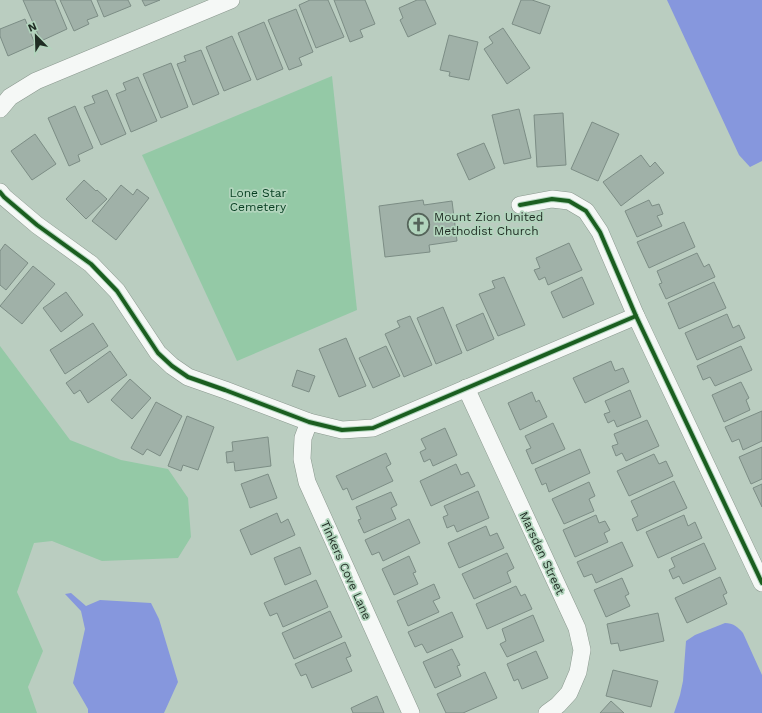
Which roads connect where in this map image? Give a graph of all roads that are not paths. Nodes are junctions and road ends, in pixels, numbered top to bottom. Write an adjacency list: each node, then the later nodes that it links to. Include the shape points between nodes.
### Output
1 (231, 0): 2 (street, via 36,82 10,98)
2 (0, 109)
3 (0, 192): 7 (street, via 37,225 91,264 117,291 158,353 172,366 188,377)
4 (520, 205): 5 (street, via 552,199 569,201 586,211 600,232)
5 (636, 316): 6 (street); 8 (street)
6 (466, 388): 7 (street, via 373,428 342,430); 10 (street, Marsden Street, via 577,628 582,650 578,672 569,693 558,706)
7 (309, 422): 9 (street, Tinkers Cove Lane, via 303,438 302,459 307,482)
8 (762, 583)
9 (411, 713)
10 (547, 713)

